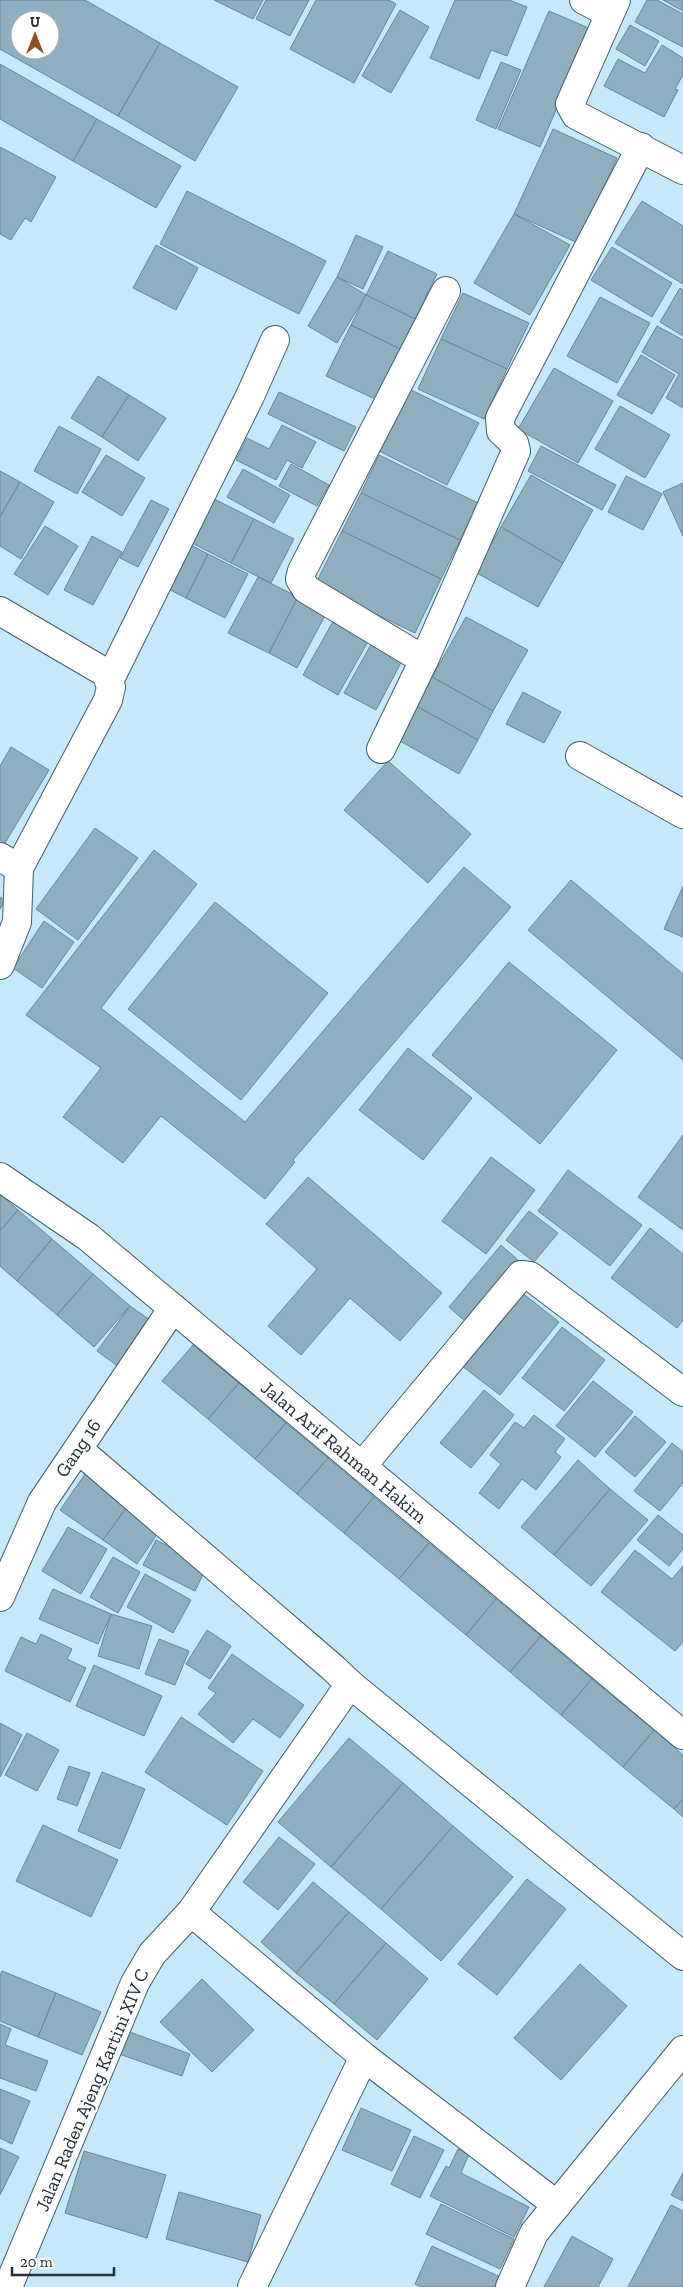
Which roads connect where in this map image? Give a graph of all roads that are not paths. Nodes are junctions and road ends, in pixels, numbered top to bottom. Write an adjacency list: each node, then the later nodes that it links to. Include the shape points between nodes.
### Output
1 (584, 0): 2 (street)
2 (612, 6): 3 (street, via 570,104 576,115)
3 (640, 147): 4 (street); 8 (street, via 500,418 501,431 514,443 516,451)
4 (683, 170)
5 (446, 292): 8 (street, via 300,578 306,589)
6 (275, 340): 9 (street)
7 (0, 611): 9 (street, via 106,673)
8 (424, 660): 10 (street)
9 (110, 683): 13 (street, via 108,700)
10 (381, 748)
11 (580, 756): 12 (street)
12 (683, 814)
13 (9, 863): 14 (street, via 17,922)
14 (0, 964)
15 (0, 1177): 16 (street, Jalan Arif Rahman Hakim, via 88,1237)
16 (173, 1308): 18 (street, Gang 16); 19 (street, Jalan Arif Rahman Hakim)
17 (683, 1392): 19 (street, via 530,1276 521,1276)
18 (78, 1449): 20 (street, Gang 16, via 42,1502); 21 (street)
19 (362, 1466): 22 (street, Jalan Arif Rahman Hakim)
20 (0, 1597)
21 (350, 1684): 23 (street, Jalan Raden Ajeng Kartini XIV C); 24 (street)
22 (683, 1735)
23 (191, 1912): 26 (street); 28 (street, Jalan Raden Ajeng Kartini XIV C, via 152,1954 135,1983)
24 (683, 1956)
25 (683, 2050): 27 (street)
26 (364, 2057): 27 (street); 29 (street)
27 (556, 2206): 30 (street, via 534,2233)
28 (8, 2287)
29 (252, 2287)
30 (510, 2287)

